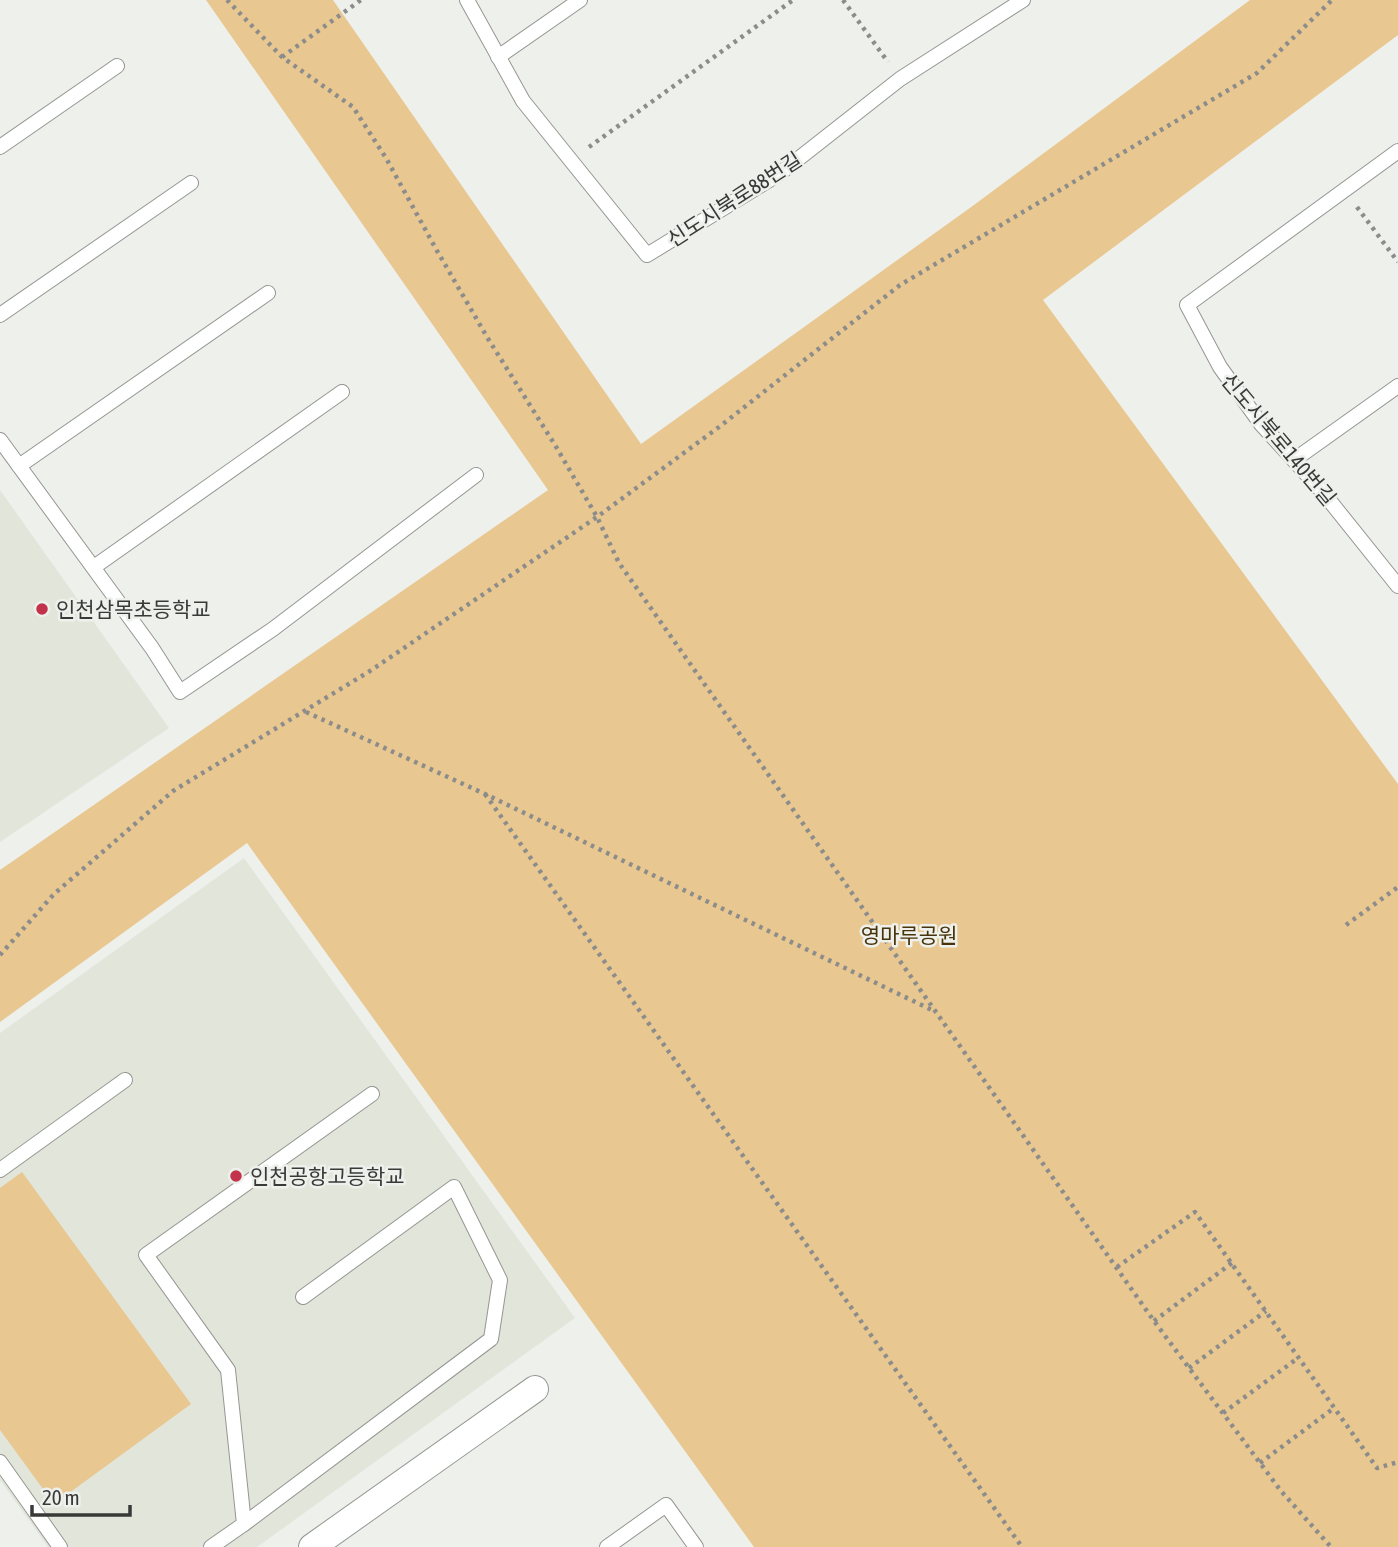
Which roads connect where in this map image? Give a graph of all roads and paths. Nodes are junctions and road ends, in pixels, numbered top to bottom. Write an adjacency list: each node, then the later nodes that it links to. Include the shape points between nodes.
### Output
1 (227, 0): 9 (path)
2 (361, 0): 9 (path)
3 (467, 0): 10 (lane, 신도시북로88번길)
4 (580, 0): 10 (lane)
5 (793, 0): 15 (path)
6 (843, 0): 12 (path)
7 (1023, 0): 12 (lane, 신도시북로88번길)
8 (1332, 0): 27 (path, via 1257,73 900,285)
9 (282, 57): 27 (path, via 353,107)
10 (498, 57): 15 (lane, 신도시북로88번길, via 523,101)
11 (117, 66): 13 (lane)
12 (900, 79): 15 (lane, 신도시북로88번길, via 779,174 647,255)
13 (0, 147)
14 (1398, 152): 17 (lane, 신도시북로140번길)
15 (571, 160)
16 (191, 183): 20 (lane)
17 (1345, 190): 18 (path); 24 (lane, 신도시북로140번길, via 1187,305 1220,368)
18 (1398, 262)
19 (268, 293): 25 (lane)
20 (0, 314)
21 (1398, 386): 24 (lane)
22 (342, 392): 28 (lane)
23 (0, 440): 25 (lane)
24 (1294, 460): 29 (lane, 신도시북로140번길)
25 (19, 466): 28 (lane)
26 (476, 475): 28 (lane, via 272,629 180,692)
27 (597, 517): 30 (path); 35 (path, via 619,563)
28 (94, 567)
29 (1398, 586)
30 (305, 711): 31 (path); 34 (path, via 173,791 54,894)
31 (485, 794): 35 (path); 58 (path)
32 (1398, 887): 33 (path)
33 (1346, 925)
34 (0, 955)
35 (937, 1012): 40 (path)
36 (125, 1080): 38 (lane)
37 (372, 1094): 52 (lane, via 146,1255 228,1370)
38 (0, 1170)
39 (1232, 1263): 40 (path, via 1195,1212); 42 (path); 43 (path)
40 (1117, 1267): 43 (path)
41 (303, 1297): 52 (lane, via 454,1187 500,1280 491,1339)
42 (1266, 1311): 44 (path); 45 (path)
43 (1154, 1321): 45 (path)
44 (1298, 1358): 47 (path); 48 (path)
45 (1189, 1368): 48 (path)
46 (535, 1389): 55 (street)
47 (1334, 1408): 50 (path, via 1377,1468); 51 (path)
48 (1223, 1413): 51 (path)
49 (0, 1462): 53 (lane)
50 (1398, 1462)
51 (1260, 1463): 59 (path)
52 (244, 1524): 54 (lane)
53 (60, 1547)
54 (211, 1547)
55 (312, 1547)
56 (607, 1547): 57 (lane, via 666,1505)
57 (696, 1547)
58 (1022, 1547)
59 (1331, 1547)

